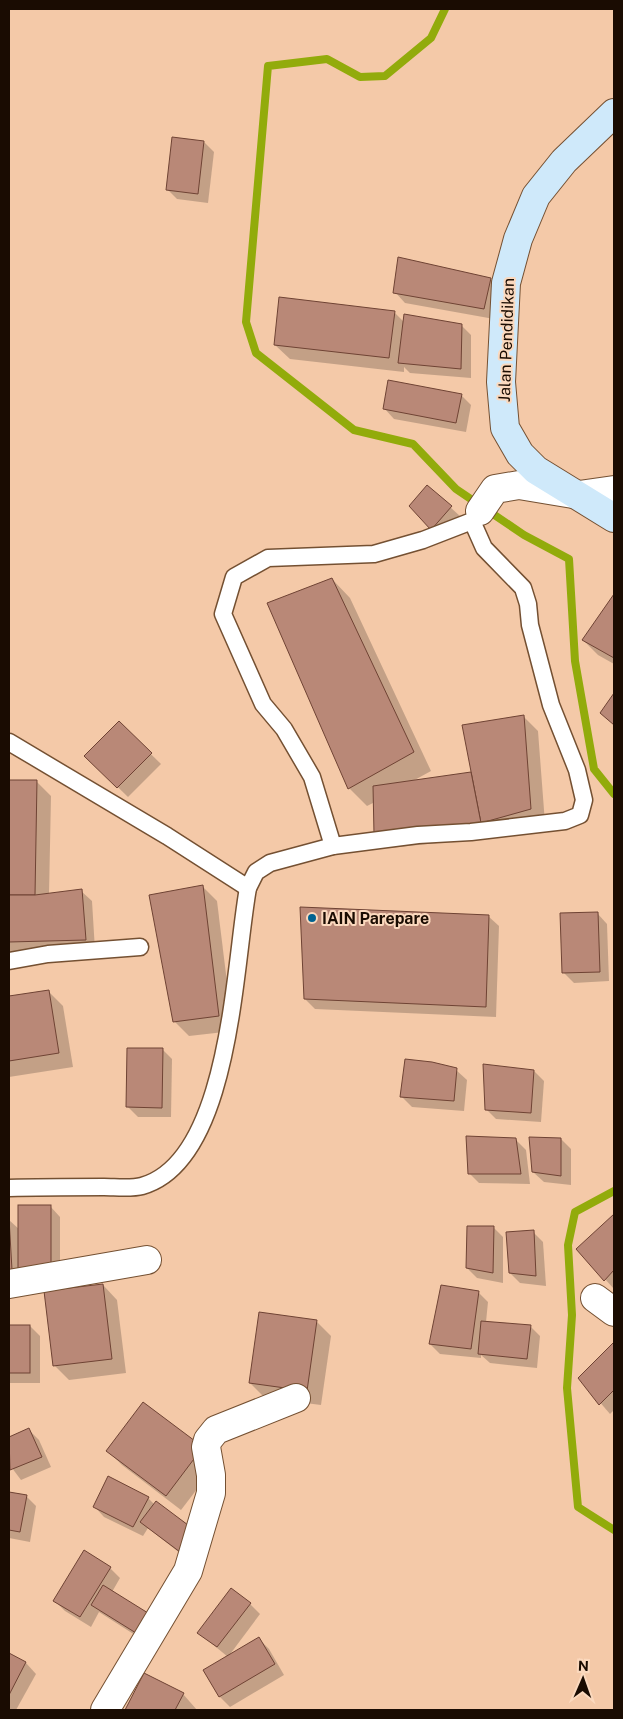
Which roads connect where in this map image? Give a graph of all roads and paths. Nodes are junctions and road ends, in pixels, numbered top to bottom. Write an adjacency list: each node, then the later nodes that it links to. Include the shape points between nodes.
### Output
1 (614, 113): 3 (street, Jalan Pendidikan, via 564,161 536,196 518,239 506,283 501,382 505,428 520,454 536,470)
2 (614, 490): 3 (street)
3 (579, 495): 4 (street, via 519,485); 5 (street, Jalan Pendidikan)
4 (482, 507): 7 (lane, via 423,540 374,554 268,558 234,577 223,614 263,704 284,729 312,777); 7 (lane, via 484,548 523,588 551,705 577,770 584,800 580,815 565,821)
5 (614, 518)
6 (9, 742): 8 (lane)
7 (333, 846): 8 (lane, via 270,863 256,872)
8 (248, 888): 11 (lane, via 229,1027 214,1091 190,1149 162,1178 140,1187)
9 (140, 947): 10 (lane, via 48,954)
10 (9, 961)
11 (9, 1188)
12 (147, 1260): 13 (street)
13 (9, 1284)
14 (296, 1398): 15 (street, via 216,1430 208,1440 211,1493 188,1571)
15 (105, 1710)

